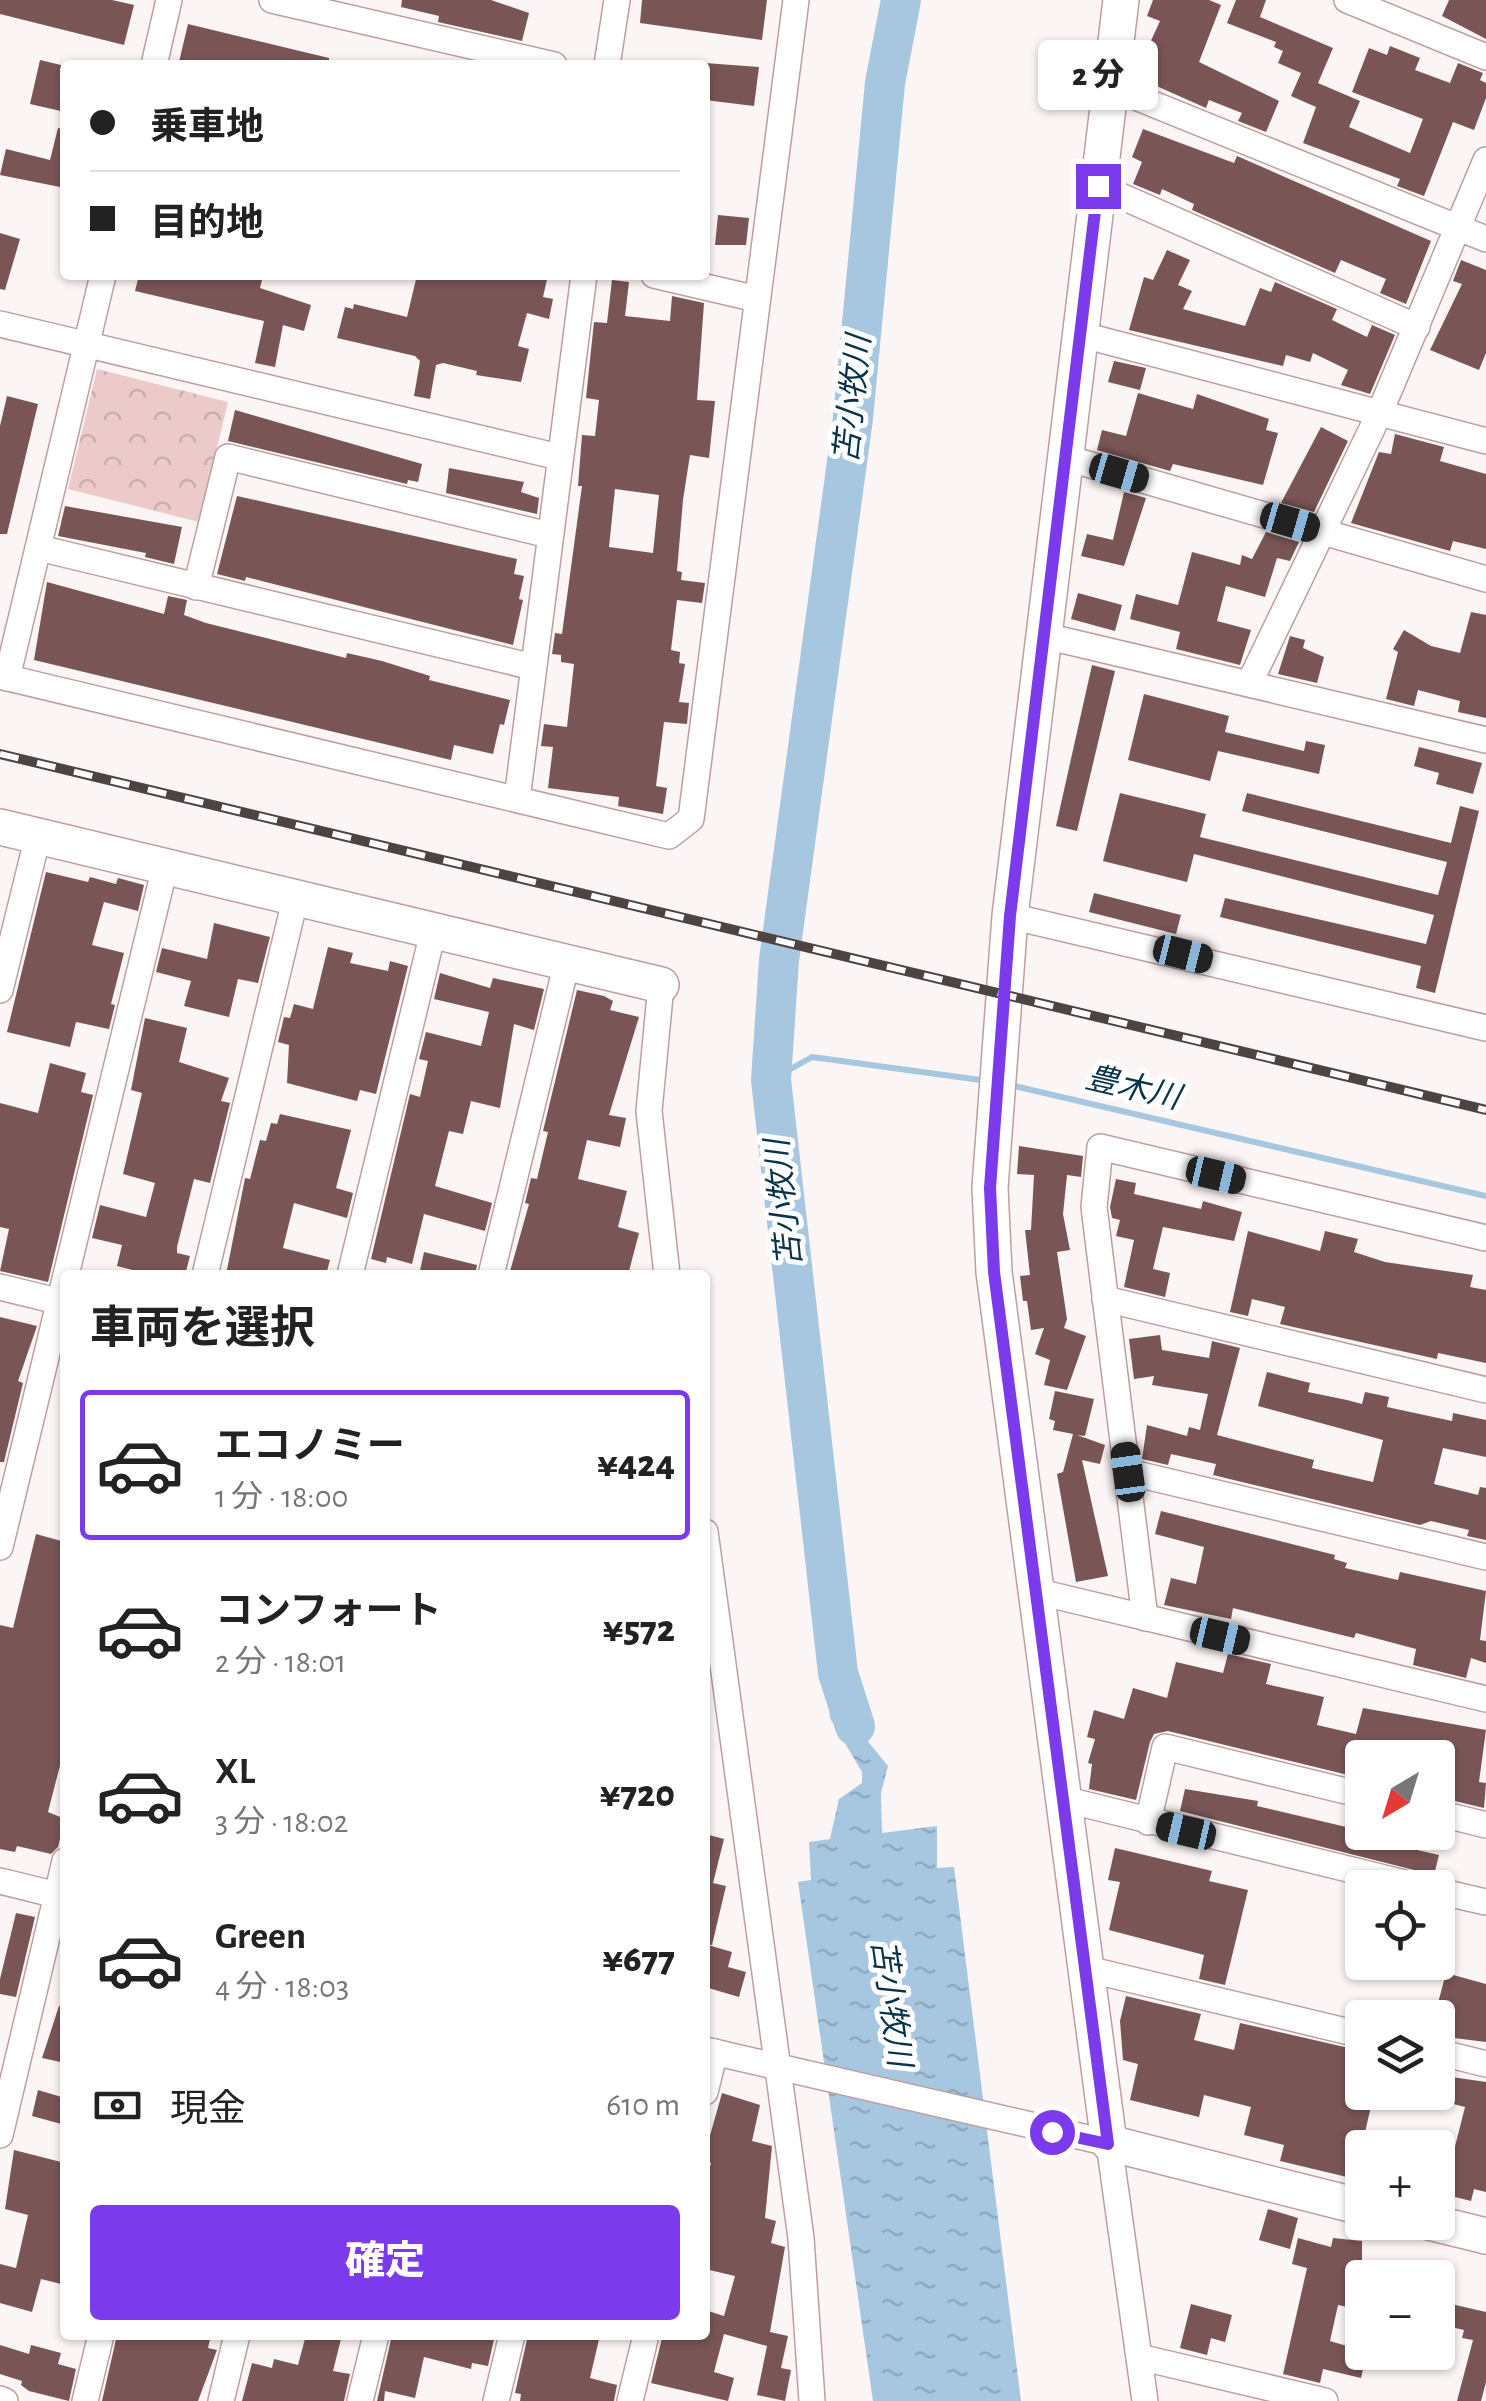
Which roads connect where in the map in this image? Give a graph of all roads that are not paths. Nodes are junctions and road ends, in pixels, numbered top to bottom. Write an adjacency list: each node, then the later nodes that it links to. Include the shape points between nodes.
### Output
1 (170, 0): 8 (street)
2 (272, 0): 9 (street)
3 (617, 0): 10 (street)
4 (796, 0): 19 (street)
5 (1121, 0): 11 (street)
6 (1347, 0): 7 (street)
7 (1486, 57)
8 (155, 60)
9 (532, 60)
10 (608, 60)
11 (1112, 87): 13 (street); 14 (street)
12 (1486, 160): 14 (street)
13 (1098, 186): 21 (street); 22 (street)
14 (1459, 228): 15 (street); 21 (street)
15 (1486, 239)
16 (102, 280): 23 (street)
17 (583, 280): 26 (street)
18 (675, 280): 19 (street)
19 (757, 299): 38 (street, via 690,819 669,836)
20 (0, 324): 23 (street)
21 (1417, 327): 24 (street)
22 (1078, 334): 24 (street); 27 (street)
23 (86, 344): 26 (street); 30 (street)
24 (1380, 412): 25 (street); 28 (street)
25 (1486, 441)
26 (559, 457): 29 (street)
27 (1063, 458): 28 (street); 33 (street)
28 (1325, 532): 31 (street); 36 (street)
29 (548, 535): 32 (street, via 228,457); 34 (street)
30 (39, 548): 32 (street); 35 (street)
31 (1486, 579)
32 (196, 586): 34 (street)
33 (1041, 635): 36 (street); 43 (street)
34 (532, 667): 38 (street)
35 (4, 677): 38 (street)
36 (1250, 682): 37 (street)
37 (1486, 740)
38 (517, 799)
39 (0, 828): 40 (street)
40 (38, 836): 41 (street); 47 (street)
41 (165, 867): 42 (street); 50 (street)
42 (296, 896): 44 (street); 51 (street)
43 (1010, 916): 48 (street); 63 (street, via 990,1188 994,1272)
44 (434, 928): 45 (street); 52 (street)
45 (567, 962): 46 (street); 53 (street)
46 (661, 985): 54 (street, via 649,1111)
47 (0, 990)
48 (1486, 1028)
49 (1486, 1238): 57 (street, via 1100,1148 1094,1208)
50 (69, 1270)
51 (206, 1270)
52 (351, 1270)
53 (492, 1270)
54 (666, 1270)
55 (0, 1288): 56 (street)
56 (60, 1290)
57 (1104, 1299): 59 (street); 60 (street)
58 (60, 1306): 61 (street)
59 (1486, 1390)
60 (1128, 1472): 62 (street); 65 (street)
61 (0, 1547)
62 (1486, 1557)
63 (1035, 1591): 65 (street); 69 (street)
64 (710, 1608): 66 (street)
65 (1145, 1618): 67 (street)
66 (712, 1639): 84 (street)
67 (1486, 1699)
68 (1345, 1791): 71 (street, via 1165,1747)
69 (1067, 1800): 71 (street); 79 (street)
70 (1455, 1817): 72 (street)
71 (1148, 1822): 73 (street)
72 (1486, 1825)
73 (1349, 1870)
74 (0, 1881): 76 (street)
75 (1455, 1895): 78 (street)
76 (60, 1896)
77 (60, 1900): 85 (street)
78 (1486, 1902)
79 (1088, 1969): 80 (street); 86 (street)
80 (1345, 2031)
81 (710, 2051): 84 (street)
82 (1455, 2056): 83 (street)
83 (1486, 2064)
84 (776, 2066): 86 (street); 101 (street, via 802,2238)
85 (0, 2135)
86 (1108, 2144): 87 (street); 95 (street)
87 (1345, 2203)
88 (1455, 2228): 89 (street)
89 (1486, 2236)
90 (100, 2340): 96 (street)
91 (235, 2340): 97 (street)
92 (375, 2340): 98 (street)
93 (511, 2340): 99 (street)
94 (645, 2340): 100 (street)
95 (1139, 2357): 102 (street); 103 (street)
96 (85, 2401)
97 (220, 2401)
98 (360, 2401)
99 (496, 2401)
100 (630, 2401)
101 (812, 2401)
102 (1145, 2401)
103 (1324, 2401)

